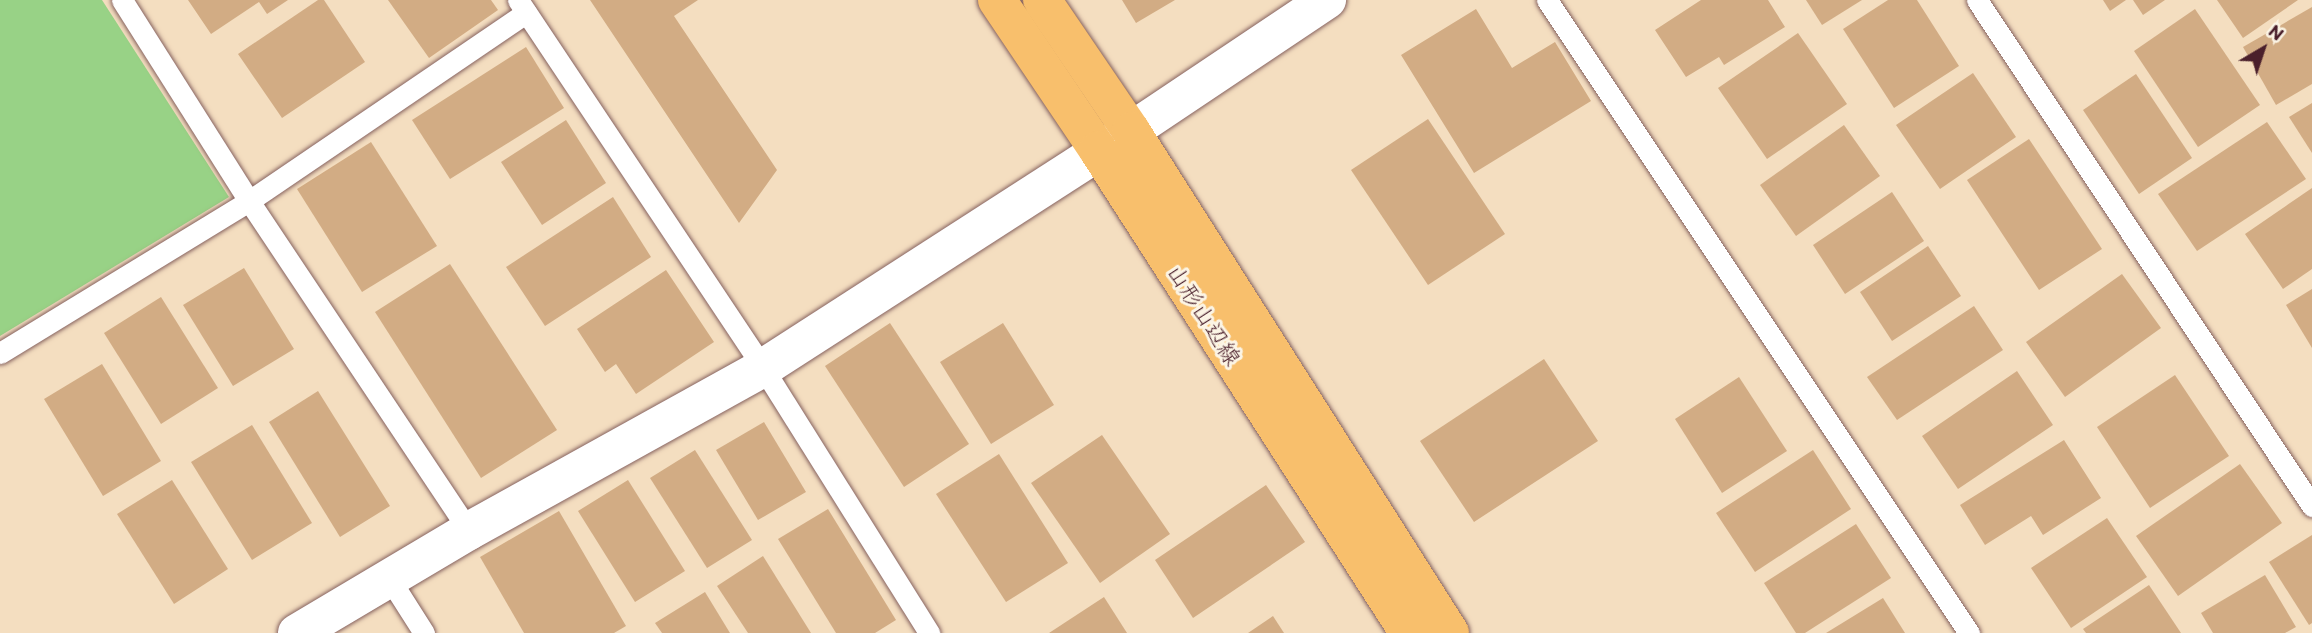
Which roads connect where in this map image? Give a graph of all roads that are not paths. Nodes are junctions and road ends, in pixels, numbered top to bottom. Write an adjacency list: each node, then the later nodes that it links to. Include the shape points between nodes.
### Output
1 (122, 0): 10 (lane)
2 (997, 0): 9 (main road, 山形山辺線)
3 (1042, 0): 8 (main road, 山形山辺線)
4 (1328, 0): 8 (street)
5 (1547, 0): 21 (lane)
6 (1977, 0): 13 (lane)
7 (522, 7): 10 (lane); 12 (lane)
8 (1131, 131): 9 (street); 20 (main road, 山形山辺線)
9 (1098, 150): 12 (street); 19 (main road, 山形山辺線)
10 (250, 201): 11 (lane); 14 (lane)
11 (0, 353)
12 (762, 368): 14 (street); 16 (lane)
13 (2312, 506)
14 (469, 531): 15 (street)
15 (390, 578): 17 (street); 18 (lane)
16 (924, 631)
17 (297, 633)
18 (424, 633)
19 (1409, 633)
20 (1450, 633)
21 (1969, 633)

